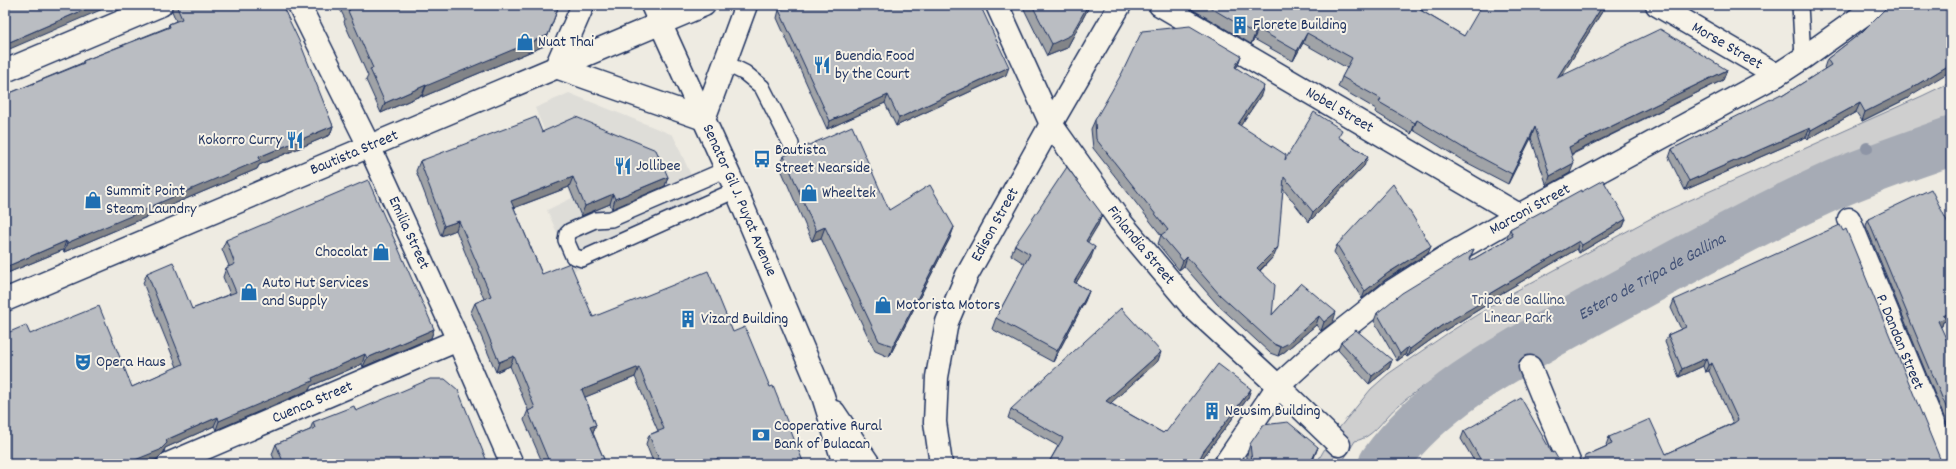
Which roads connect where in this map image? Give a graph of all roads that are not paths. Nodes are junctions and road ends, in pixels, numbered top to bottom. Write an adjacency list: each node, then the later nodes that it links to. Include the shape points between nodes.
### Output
1 (161, 5): 16 (street)
2 (299, 5): 21 (street, Emilia Street)
3 (584, 5): 15 (street)
4 (704, 5): 12 (street, Bautista Street)
5 (746, 5): 14 (street)
6 (997, 5): 19 (street, Finlandia Street)
7 (1120, 5): 19 (street, Edison Street)
8 (1160, 5): 24 (street, Nobel Street)
9 (1657, 5): 17 (street, Morse Street)
10 (1800, 5): 13 (lane)
11 (1877, 5): 13 (street, Marconi Street)
12 (656, 14): 15 (street, Bautista Street); 18 (street, Senator Gil J. Puyat Avenue)
13 (1803, 58): 17 (street, Marconi Street)
14 (725, 63): 18 (street); 20 (lane, via 745,73 762,87)
15 (556, 67): 18 (street); 21 (street, Bautista Street)
16 (5, 71)
17 (1777, 75): 24 (street, Marconi Street)
18 (704, 119): 22 (street, Senator Gil J. Puyat Avenue)
19 (1051, 124): 29 (street, Finlandia Street, via 1120,221 1193,308); 36 (street, Edison Street, via 967,275 947,322 937,377 935,422)
20 (791, 144)
21 (369, 146): 26 (street, Bautista Street); 27 (street, Emilia Street)
22 (726, 169): 23 (street, Senator Gil J. Puyat Avenue); 23 (lane, via 611,219 595,220 570,231 566,240 573,256 582,259)
23 (736, 190): 30 (street, Senator Gil J. Puyat Avenue)
24 (1520, 215): 29 (street, Marconi Street, via 1447,256 1392,291 1321,347)
25 (1849, 219): 39 (street, P. Dandan Street)
26 (5, 300)
27 (458, 340): 32 (street, Cuenca Street); 33 (street, Emilia Street)
28 (1530, 366): 38 (street)
29 (1278, 386): 31 (street, Finlandia Street); 37 (street, Marconi Street)
30 (823, 396): 34 (street, Senator Gil J. Puyat Avenue); 35 (street, Senator Gil J. Puyat Avenue)
31 (1339, 445)
32 (168, 464)
33 (512, 464)
34 (844, 464)
35 (870, 464)
36 (941, 464)
37 (1225, 464)
38 (1570, 464)
39 (1950, 464)

